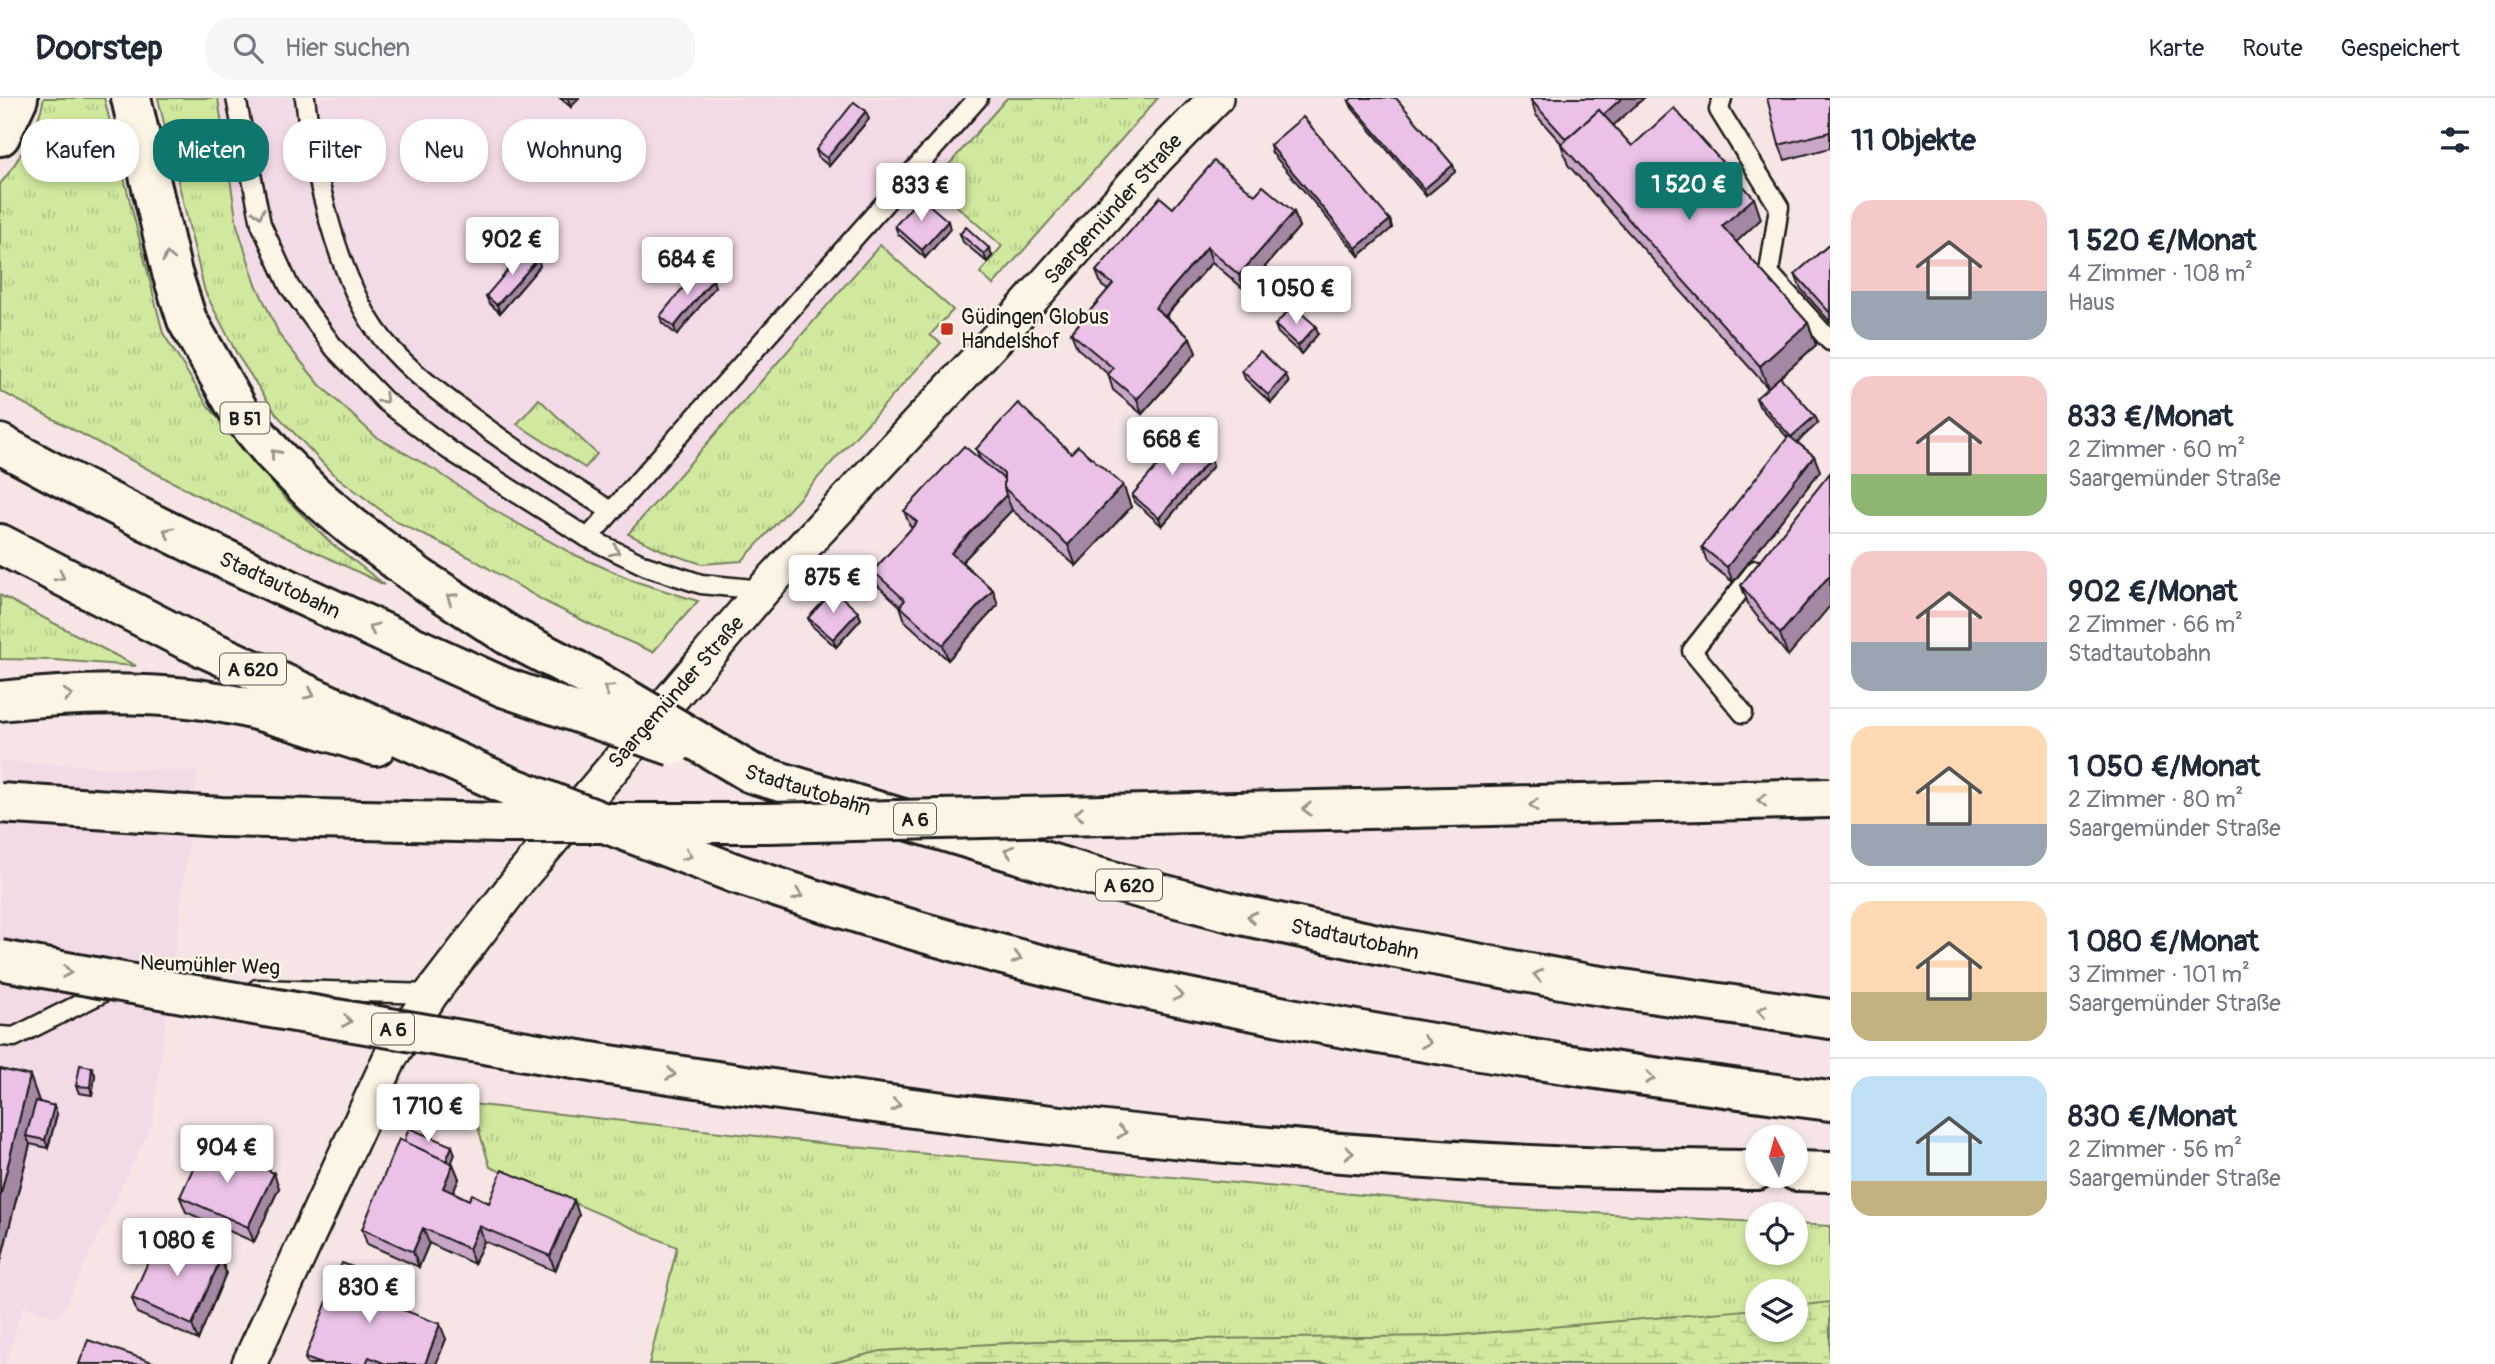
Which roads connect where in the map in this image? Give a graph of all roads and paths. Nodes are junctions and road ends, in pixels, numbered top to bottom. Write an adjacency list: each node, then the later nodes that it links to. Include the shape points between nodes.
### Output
1 (18, 98): 8 (highway)
2 (131, 98): 18 (highway, B 51, one-way to 2, bridge, via 589,677 508,635 419,578 296,477 240,413 187,320)
3 (236, 98): 12 (lane, one-way to 12, via 261,224 289,286 335,348 385,401 449,450)
4 (305, 98): 11 (lane, via 314,157 334,234 355,294 376,329 426,382 499,439)
5 (978, 98): 11 (lane)
6 (1216, 98): 15 (street, Saargemünder Straße)
7 (1721, 98): 9 (lane, via 1719,110 1779,207 1769,273)
8 (0, 136)
9 (1830, 341)
10 (0, 444): 18 (highway, Stadtautobahn / A 620, one-way to 10, bridge, via 503,687 287,589 97,497)
11 (611, 511): 12 (lane)
12 (588, 538): 15 (lane, one-way to 15, via 646,566 701,584)
13 (0, 544): 19 (highway, A 620, one-way to 19, via 184,639)
14 (1770, 553): 17 (lane, via 1692,651)
15 (764, 590): 23 (street, Saargemünder Straße, via 529,867)
16 (0, 701): 19 (highway, one-way to 19, via 81,694 161,696 251,709)
17 (1742, 713)
18 (751, 774): 24 (highway, Stadtautobahn / A 620, one-way to 18, via 1588,984 1246,916 1089,875)
19 (509, 786): 26 (highway, A 620, one-way to 26, bridge, via 844,910 1111,981 1372,1033)
20 (1830, 798): 21 (highway, A 6, one-way to 21, bridge, via 726,823 221,817)
21 (0, 803)
22 (0, 960): 27 (highway, A 6, one-way to 27, bridge, via 603,1064 1028,1122 1294,1149 1531,1165)
23 (431, 994): 25 (lane, Neumühler Weg, via 118,985 14,1037); 30 (street, Saargemünder Straße, via 391,1056)
24 (1830, 1019)
25 (0, 1036)
26 (1830, 1101)
27 (1745, 1170)
28 (1808, 1171): 29 (highway)
29 (1830, 1172)
30 (249, 1364)

